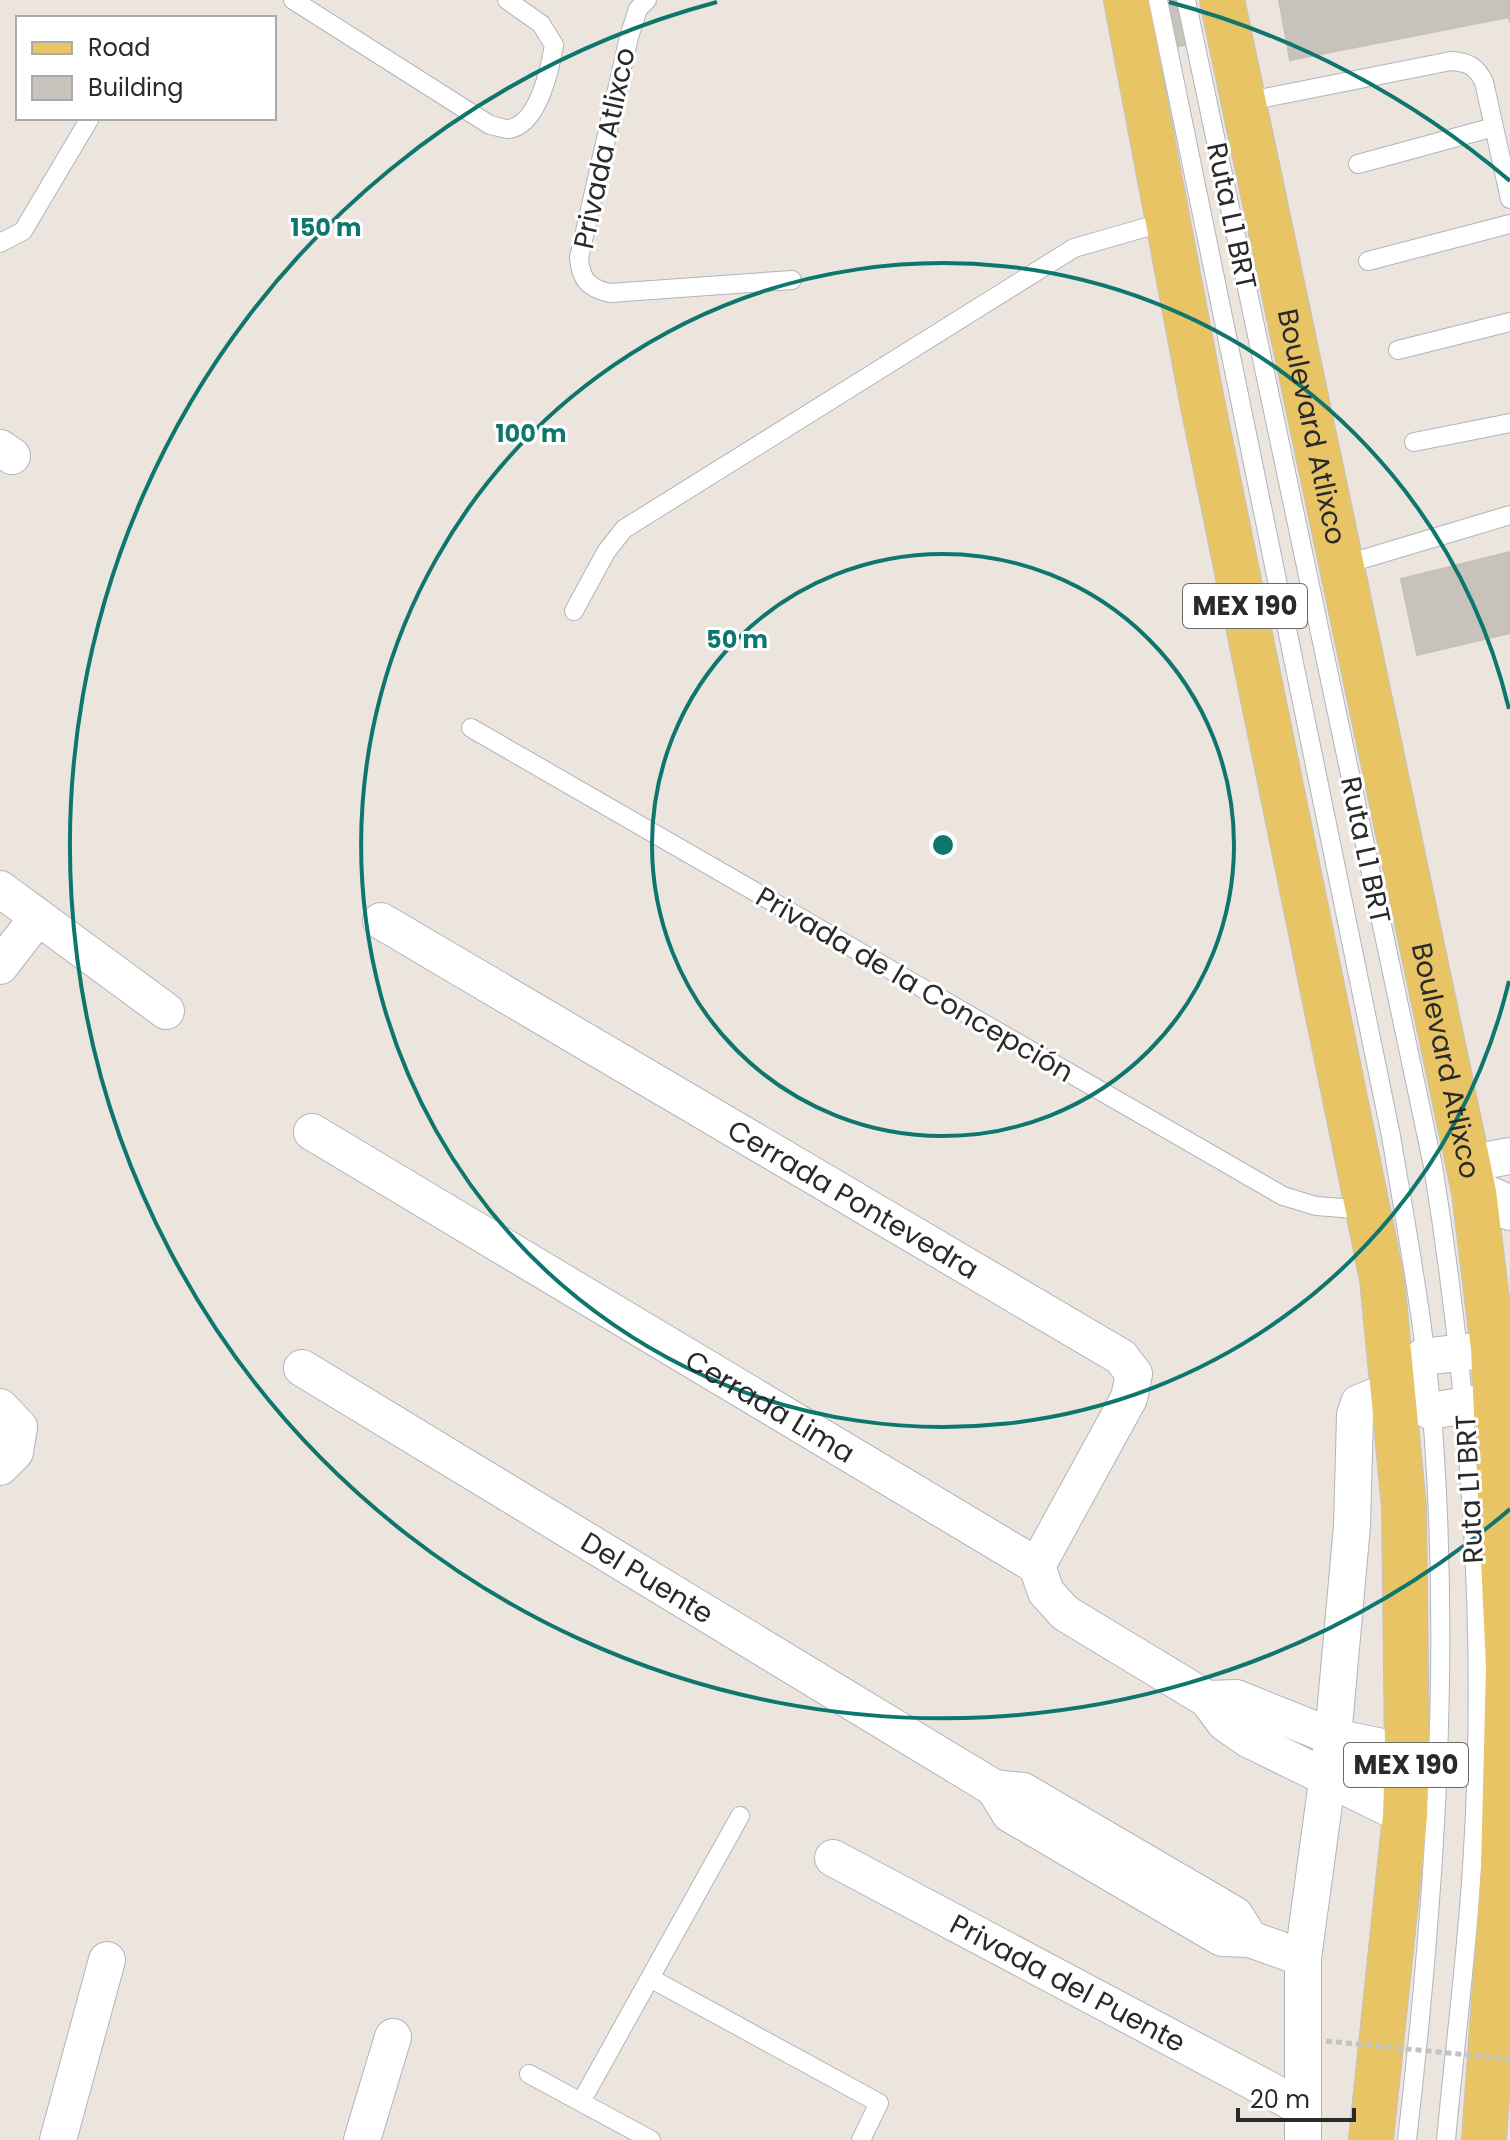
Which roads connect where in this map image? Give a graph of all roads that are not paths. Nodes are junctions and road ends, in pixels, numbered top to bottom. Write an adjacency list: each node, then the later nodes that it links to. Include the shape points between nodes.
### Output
1 (293, 0): 2 (lane, via 490,125 507,129 523,124 533,110 554,45 541,24)
2 (507, 0)
3 (647, 0): 17 (lane, Privada Atlixco, via 638,9 629,37 579,258 580,275 593,289 610,293)
4 (1126, 0): 13 (main road, MEX 190)
5 (1158, 0): 36 (lane, Ruta L1 BRT, via 1391,1136)
6 (1186, 0): 35 (lane, Ruta L1 BRT, via 1433,1166)
7 (1222, 0): 8 (main road, Boulevard Atlixco / MEX 190)
8 (1244, 102): 10 (lane, via 1465,62 1484,82); 23 (main road, Boulevard Atlixco / MEX 190)
9 (89, 120): 15 (lane, via 23,231)
10 (1494, 127): 11 (lane); 12 (lane)
11 (1358, 164)
12 (1510, 199)
13 (1170, 221): 24 (lane, via 1074,248 624,529); 34 (main road, MEX 190)
14 (1510, 224): 16 (lane)
15 (0, 243)
16 (1368, 261)
17 (792, 280)
18 (1510, 322): 19 (lane)
19 (1398, 350)
20 (1510, 423): 21 (lane)
21 (1414, 442)
22 (1510, 515): 23 (lane)
23 (1343, 565): 33 (main road, Boulevard Atlixco / MEX 190)
24 (574, 611)
25 (471, 728): 34 (lane, Privada de la Concepción, via 1283,1196 1316,1206)
26 (0, 889): 27 (street)
27 (38, 917): 29 (street); 30 (street)
28 (381, 921): 42 (street, Cerrada Pontevedra, via 1121,1357 1134,1374 1129,1398)
29 (0, 966)
30 (166, 1011)
31 (312, 1132): 42 (street, Cerrada Lima)
32 (1510, 1156): 33 (street)
33 (1483, 1188): 35 (main road, Boulevard Atlixco / MEX 190)
34 (1368, 1210): 38 (main road, MEX 190, via 1382,1279)
35 (1487, 1349): 36 (street); 39 (main road, Boulevard Atlixco / MEX 190)
36 (1423, 1357): 38 (street); 39 (lane, Ruta L1 BRT)
37 (302, 1368): 52 (street, Del Puente, via 994,1788 1010,1814 1023,1822 1222,1938 1250,1939)
38 (1393, 1389): 39 (street); 45 (street, via 1359,1403 1355,1415 1352,1526); 46 (main road, MEX 190, via 1404,1507)
39 (1475, 1404): 43 (main road, Boulevard Atlixco / MEX 190); 64 (lane, Ruta L1 BRT, via 1440,1618 1437,1801); 65 (lane, Ruta L1 BRT, via 1473,1849)
40 (0, 1407): 41 (street, via 19,1427 15,1452)
41 (0, 1467)
42 (1037, 1566): 44 (street, via 1046,1592 1065,1613)
43 (1509, 1665): 51 (main road, Boulevard Atlixco / MEX 190)
44 (1207, 1699): 45 (street, via 1249,1702); 47 (street, via 1225,1723 1248,1739)
45 (1333, 1737): 46 (street); 47 (street)
46 (1407, 1752): 49 (main road, MEX 190)
47 (1329, 1778): 49 (street); 52 (street)
48 (740, 1816): 54 (lane)
49 (1405, 1816): 63 (main road, MEX 190)
50 (833, 1858): 58 (street, Privada del Puente)
51 (1506, 1872): 66 (main road, Boulevard Atlixco / MEX 190)
52 (1303, 1958): 58 (street)
53 (107, 1960): 59 (street)
54 (650, 1978): 57 (lane); 62 (lane, via 879,2103)
55 (393, 2037): 60 (street)
56 (529, 2074): 57 (lane)
57 (581, 2102): 61 (lane)
58 (1303, 2124)
59 (58, 2140)
60 (362, 2140)
61 (651, 2140)
62 (861, 2140)
63 (1371, 2140)
64 (1407, 2140)
65 (1446, 2140)
66 (1484, 2140)

